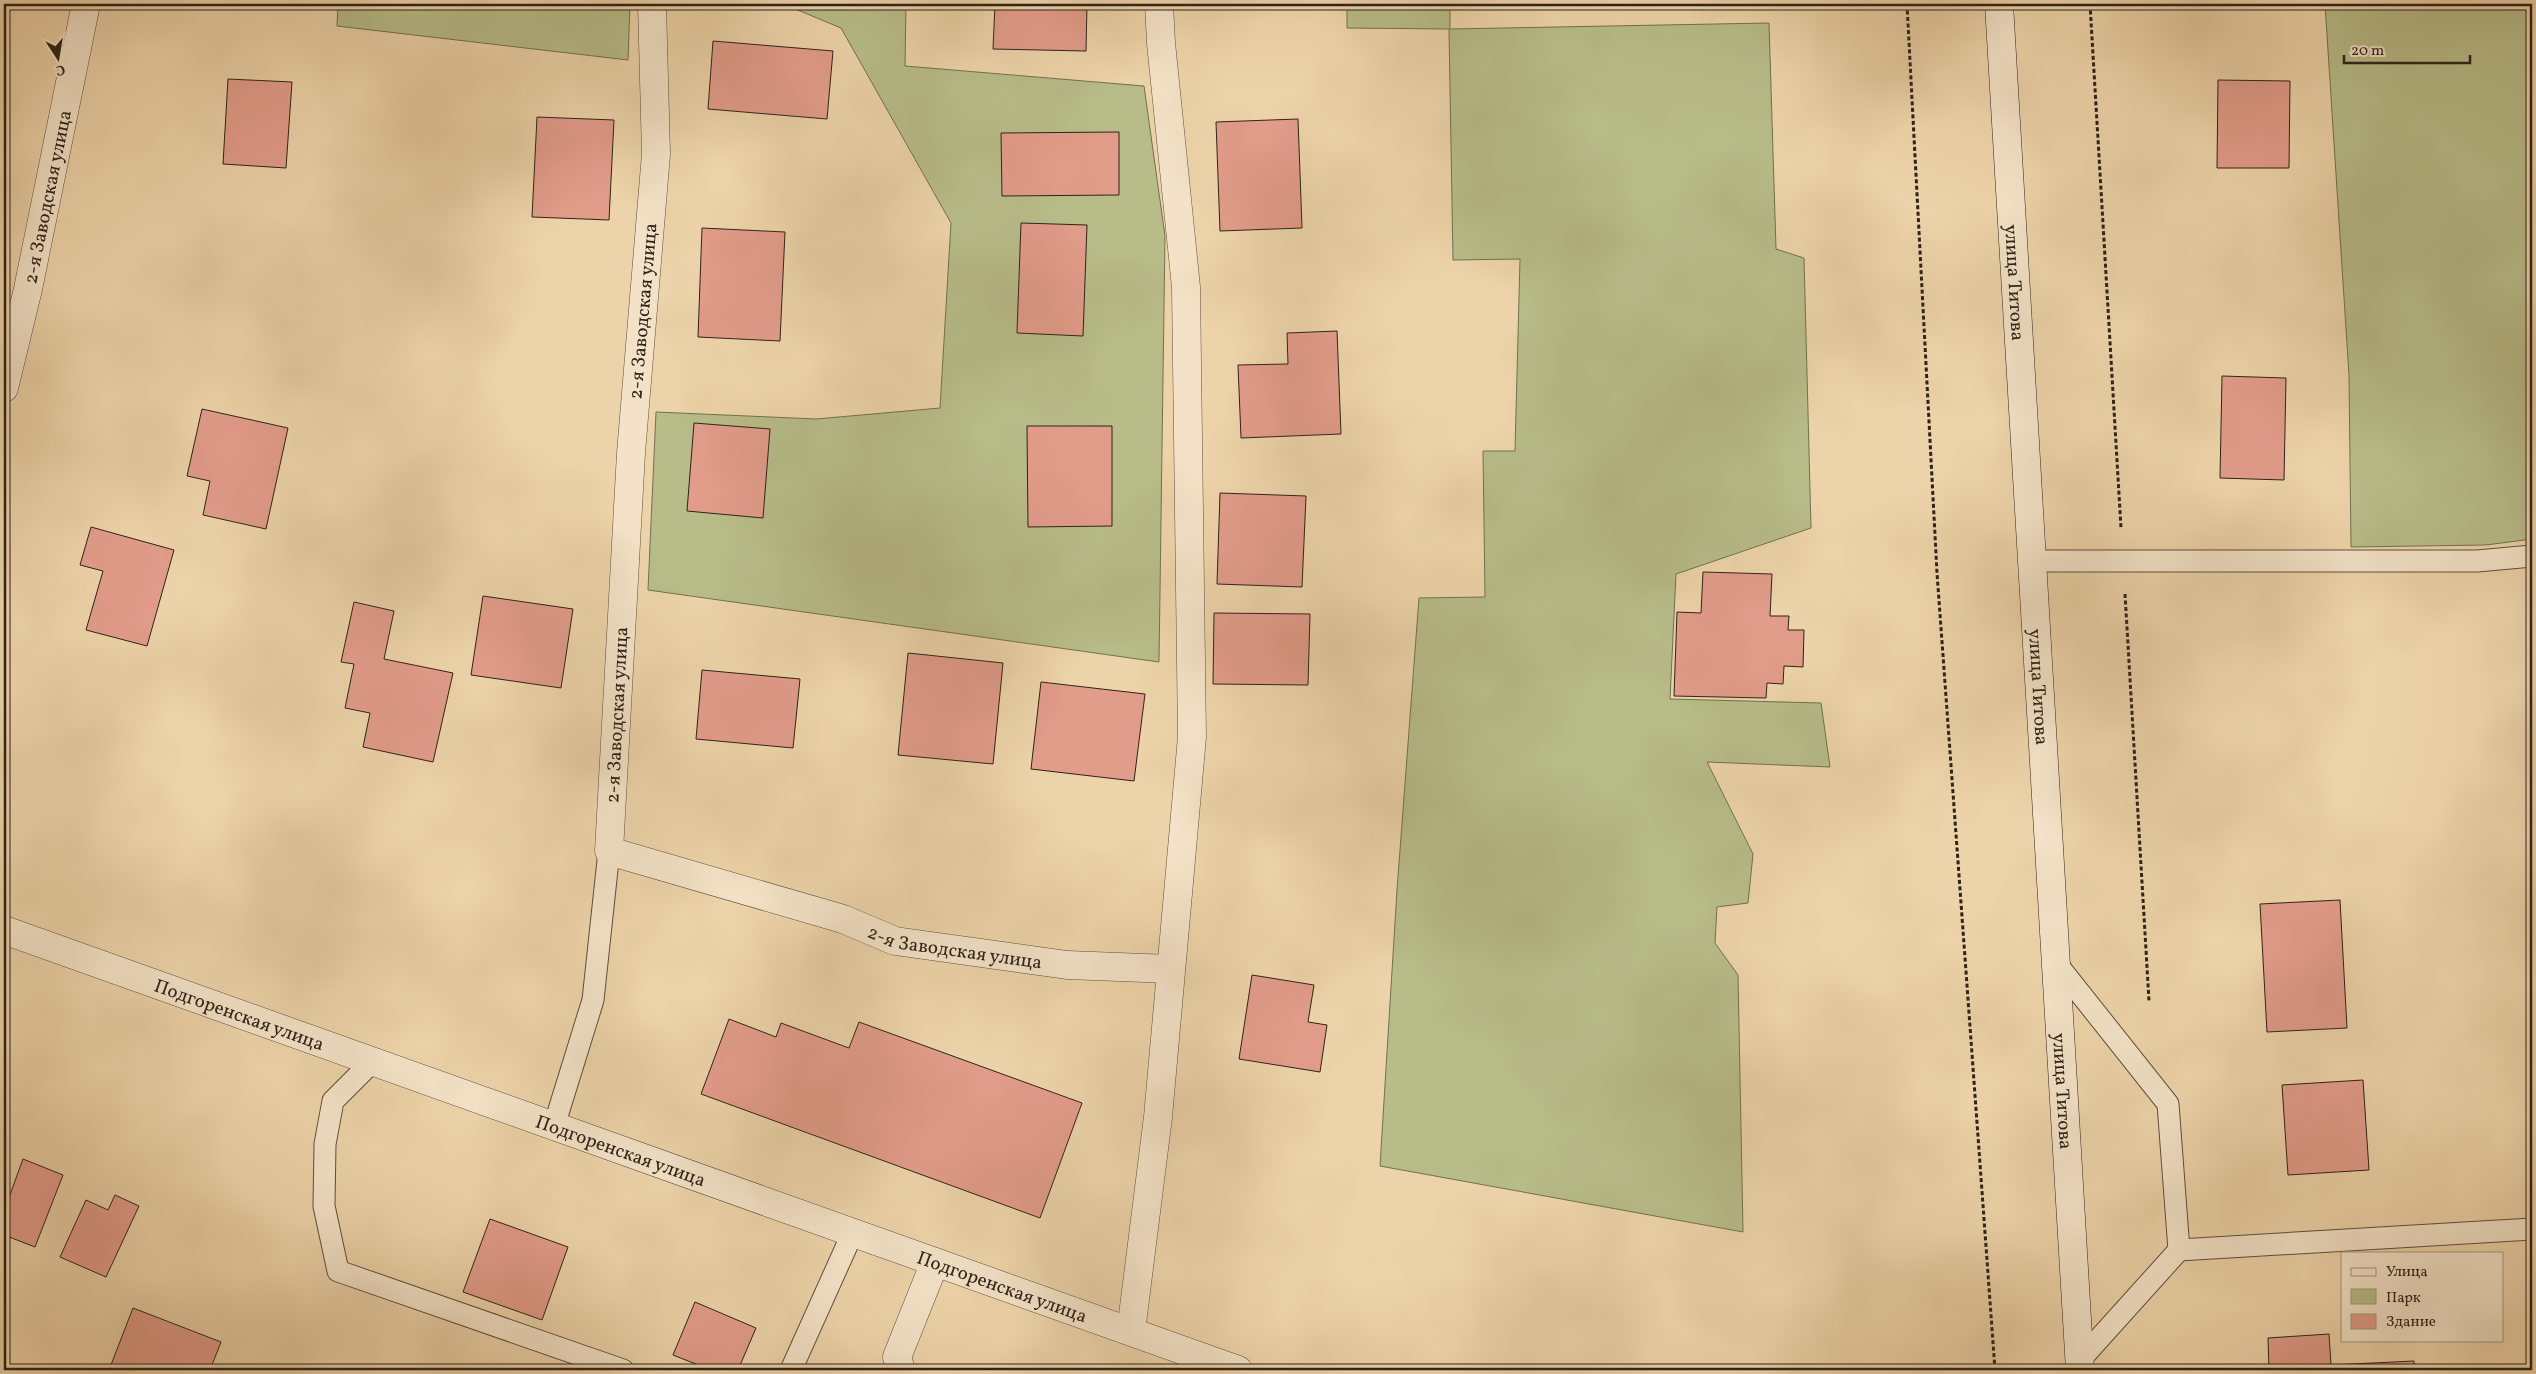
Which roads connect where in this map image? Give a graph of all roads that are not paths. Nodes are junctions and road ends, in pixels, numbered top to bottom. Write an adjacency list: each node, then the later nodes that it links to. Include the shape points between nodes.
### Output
1 (86, 4): 5 (street, 2-я Заводская улица, via 28,289)
2 (652, 4): 8 (street, 2-я Заводская улица, via 656,154 630,453)
3 (1159, 4): 11 (street, via 1160,43 1186,287 1192,737)
4 (1999, 4): 7 (street, улица Титова)
5 (4, 388)
6 (2532, 556): 7 (lane, via 2476,561)
7 (2032, 561): 10 (street, улица Титова)
8 (609, 851): 11 (street, 2-я Заводская улица, via 843,919 895,941 1067,965); 13 (lane, via 593,1000)
9 (4, 930): 12 (street, Подгоренская улица)
10 (2056, 963): 16 (lane, via 2168,1104); 19 (street, улица Титова)
11 (1171, 969): 18 (street, via 1158,1117)
12 (373, 1061): 13 (street, Подгоренская улица); 20 (lane, via 333,1101 324,1144 324,1206 338,1271)
13 (554, 1126): 15 (street, Подгоренская улица)
14 (2532, 1229): 16 (lane)
15 (853, 1232): 17 (street, Подгоренская улица); 21 (lane)
16 (2179, 1250): 19 (lane)
17 (935, 1262): 18 (street, Подгоренская улица); 22 (street, via 898,1356)
18 (1131, 1331): 23 (street, Подгоренская улица)
19 (2080, 1366)
20 (623, 1370)
21 (791, 1370)
22 (901, 1370)
23 (1238, 1370)

